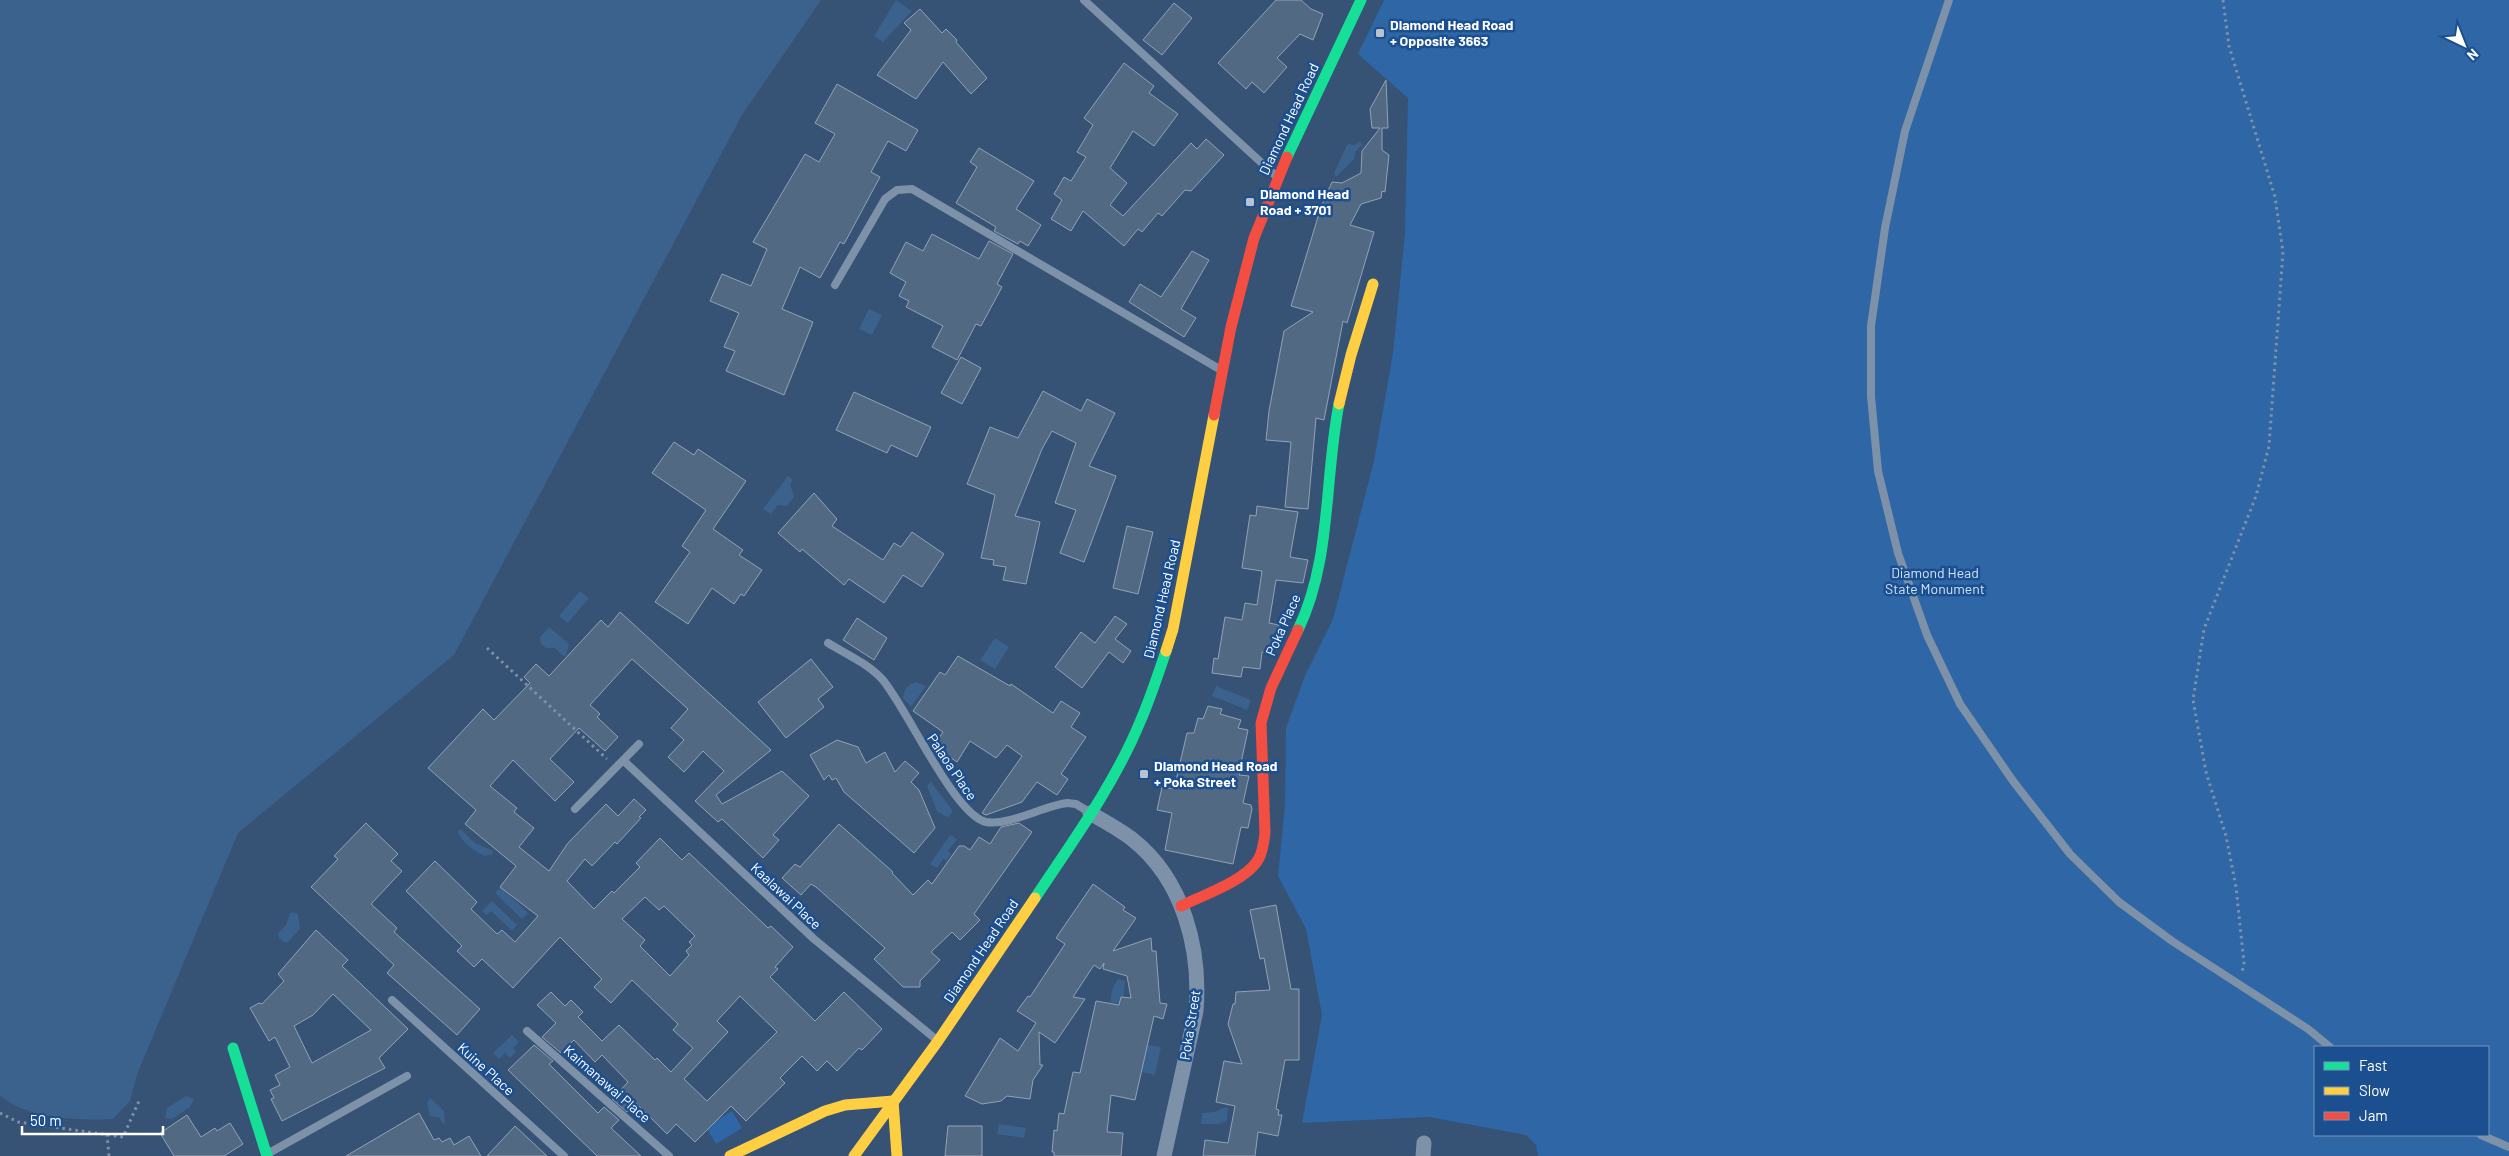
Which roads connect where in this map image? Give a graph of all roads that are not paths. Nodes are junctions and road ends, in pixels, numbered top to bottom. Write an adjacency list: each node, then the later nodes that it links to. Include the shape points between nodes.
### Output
1 (1084, 0): 4 (lane)
2 (1361, 0): 4 (street, Diamond Head Road)
3 (1949, 0): 17 (lane, via 1905,131 1885,228 1872,326 1871,396 1878,471 1898,553 1927,636 1960,704 2064,847 2119,902)
4 (1278, 179): 7 (street, Diamond Head Road, via 1245,268)
5 (1372, 284): 13 (street, Poka Place, via 1340,398 1313,596 1263,709 1265,833 1262,851 1245,874)
6 (836, 285): 7 (lane, via 885,199 897,190 912,189)
7 (1223, 371): 12 (street, Diamond Head Road, via 1180,600 1165,656 1140,723)
8 (828, 642): 12 (lane, Palaoa Place, via 881,678 965,809 977,819 994,823 1067,803 1076,804)
9 (639, 744): 10 (lane)
10 (624, 761): 11 (lane); 16 (lane, Kaalawai Place, via 814,939)
11 (575, 809)
12 (1090, 813): 13 (street, Poka Street, via 1140,847 1160,870); 16 (street, Diamond Head Road)
13 (1181, 906): 29 (street, Poka Street, via 1194,946 1198,990)
14 (392, 1000): 24 (lane, Kuine Place)
15 (527, 1031): 25 (lane, Kaimanawai Place)
16 (938, 1041): 20 (street, Diamond Head Road)
17 (2329, 1046)
18 (234, 1048): 23 (street)
19 (407, 1076): 23 (lane)
20 (893, 1101): 26 (street, via 846,1104 825,1111); 27 (street, Diamond Head Road); 28 (street)
21 (2483, 1136): 22 (lane)
22 (2509, 1147)
23 (267, 1155)
24 (564, 1156)
25 (669, 1156)
26 (730, 1156)
27 (854, 1156)
28 (897, 1156)
29 (1164, 1156)

